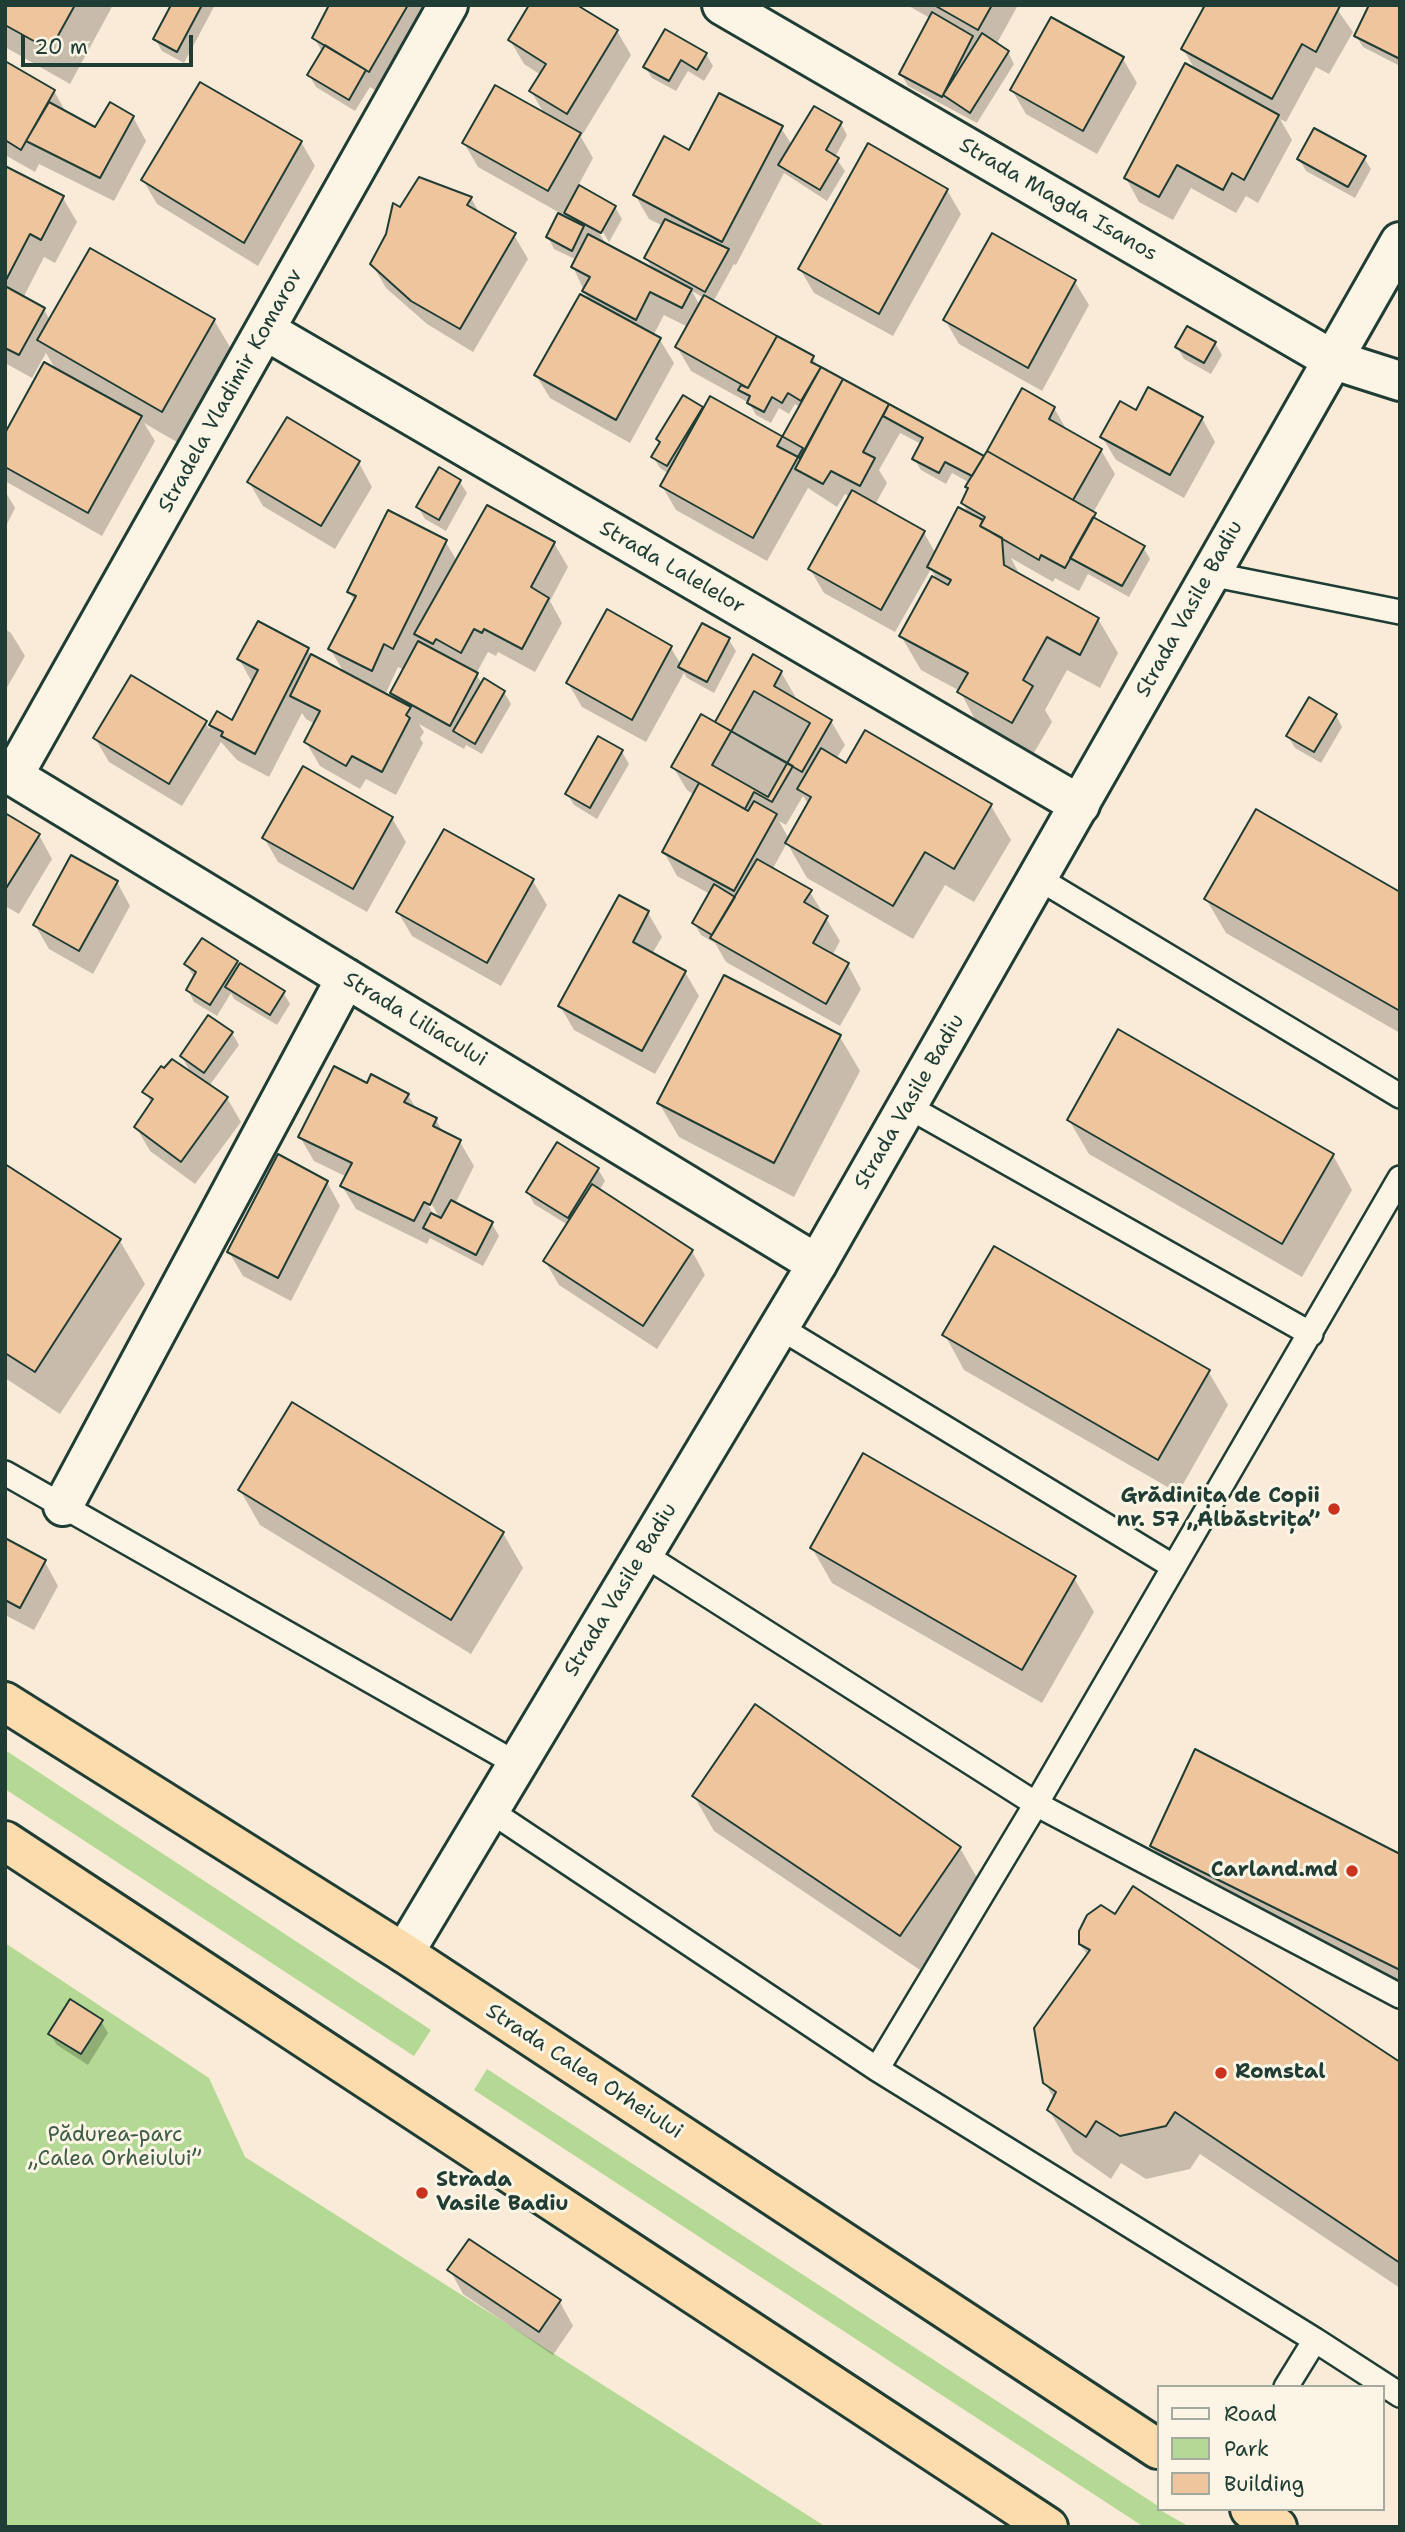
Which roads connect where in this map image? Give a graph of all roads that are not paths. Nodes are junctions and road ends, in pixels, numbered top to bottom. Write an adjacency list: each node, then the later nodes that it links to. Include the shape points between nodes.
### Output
1 (448, 5): 4 (street, Stradela Vladimir Komarov)
2 (722, 5): 5 (street, Strada Magda Isanos)
3 (1400, 242): 5 (street, Strada Vasile Badiu)
4 (265, 330): 9 (street, Stradela Vladimir Komarov); 10 (street, Strada Lalelelor)
5 (1331, 359): 6 (street, Strada Magda Isanos); 7 (street, Strada Vasile Badiu)
6 (1400, 381)
7 (1210, 574): 8 (lane); 10 (street, Strada Vasile Badiu)
8 (1400, 612)
9 (13, 776): 12 (street, Strada Liliacului)
10 (1080, 805): 11 (street, Strada Vasile Badiu)
11 (1038, 878): 13 (lane); 14 (street, Strada Vasile Badiu)
12 (346, 978): 16 (street, Strada Liliacului); 20 (street)
13 (1400, 1096)
14 (908, 1106): 16 (street, Strada Vasile Badiu); 18 (lane)
15 (1400, 1178): 18 (lane)
16 (817, 1264): 17 (street, Strada Vasile Badiu)
17 (779, 1327): 21 (street, Strada Vasile Badiu); 22 (lane)
18 (1311, 1334): 22 (lane)
19 (5, 1473): 20 (lane)
20 (63, 1506): 24 (lane)
21 (643, 1554): 24 (street, Strada Vasile Badiu); 25 (lane)
22 (1174, 1567): 25 (lane)
23 (5, 1702): 28 (highway, Strada Calea Orheiului)
24 (517, 1764): 26 (street, Strada Vasile Badiu)
25 (1037, 1804): 29 (lane); 30 (lane)
26 (489, 1810): 28 (street, Strada Vasile Badiu); 30 (lane)
27 (5, 1841): 36 (highway)
28 (404, 1953): 34 (highway, Strada Calea Orheiului)
29 (1400, 1996)
30 (877, 2069): 31 (lane)
31 (1315, 2340): 32 (lane); 33 (lane)
32 (1287, 2385)
33 (1400, 2395)
34 (1156, 2448)
35 (1253, 2511): 37 (highway)
36 (1048, 2527)
37 (1276, 2527)

